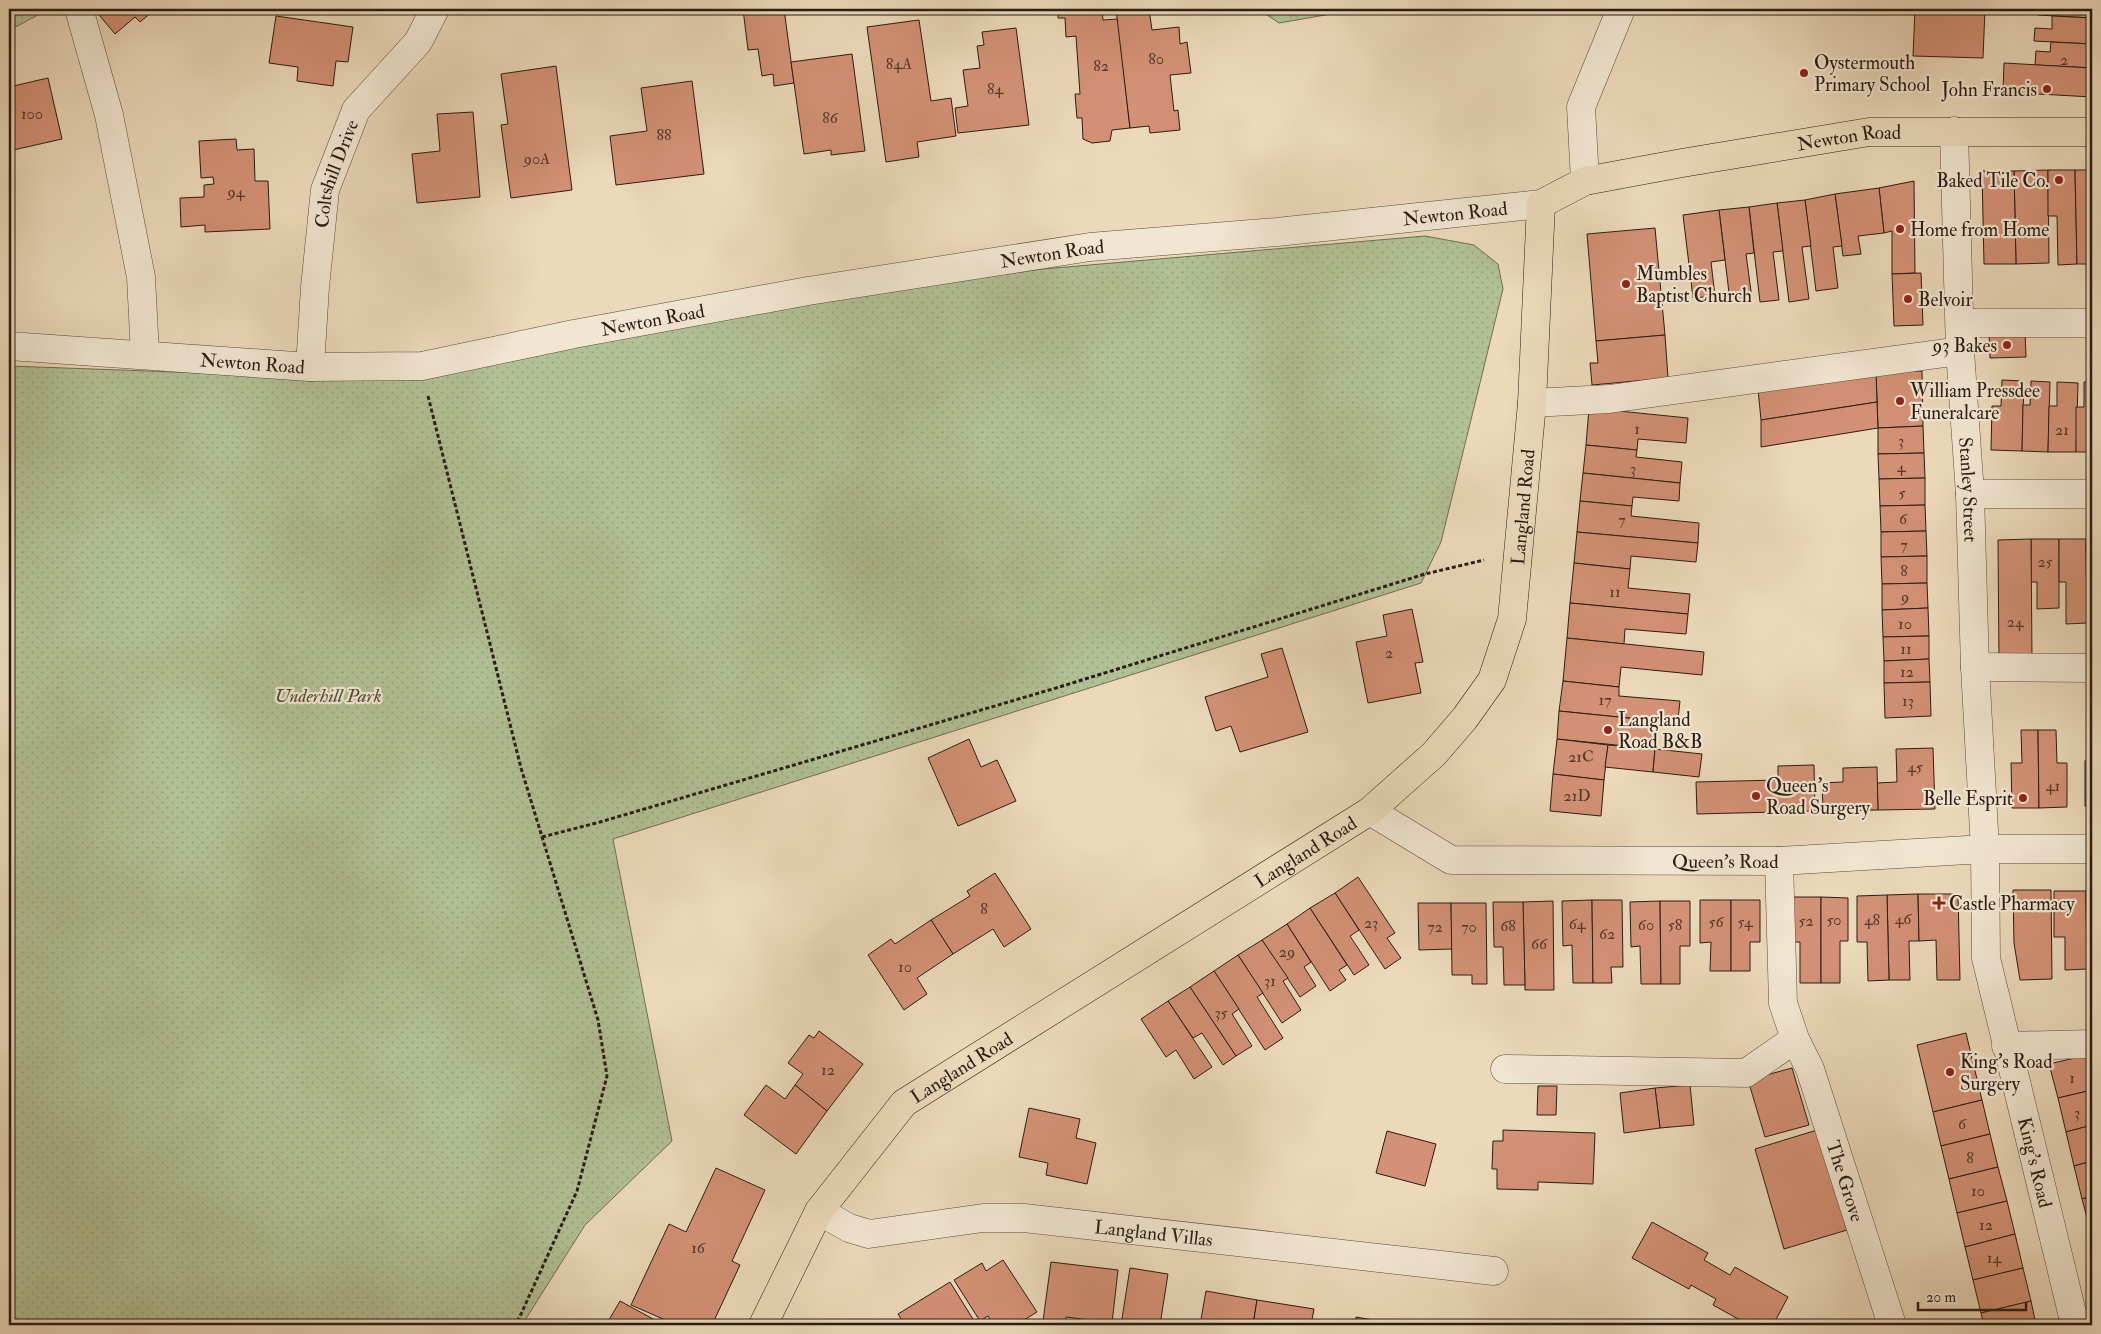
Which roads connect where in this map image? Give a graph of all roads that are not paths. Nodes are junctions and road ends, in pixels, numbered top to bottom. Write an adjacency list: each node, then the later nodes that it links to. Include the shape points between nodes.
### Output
1 (79, 9): 12 (street, via 109,115 141,277)
2 (435, 9): 13 (street, Coltshill Drive, via 418,42 356,110 325,190)
3 (1621, 9): 6 (street, via 1581,107)
4 (1954, 131): 5 (main road, Newton Road); 6 (main road, Newton Road, via 1869,132); 8 (street, Stanley Street)
5 (2092, 132)
6 (1585, 181): 7 (main road, Newton Road)
7 (1541, 204): 13 (street, Newton Road, via 1277,232 1090,247 808,291 422,366); 14 (main road, Langland Road)
8 (1960, 322): 9 (street); 11 (street, Stanley Street)
9 (2092, 323)
10 (9, 346): 12 (street, Newton Road)
11 (1960, 351): 14 (street, via 1609,399); 15 (street, Stanley Street)
12 (144, 355): 13 (street, Newton Road)
13 (310, 367)
14 (1532, 403): 19 (main road, Langland Road, via 1512,619 1492,680 1466,718 1434,754)
15 (1970, 494): 16 (street); 17 (street, Stanley Street)
16 (2092, 494)
17 (1975, 667): 18 (street); 20 (street, Stanley Street)
18 (2092, 668)
19 (1370, 811): 22 (street, Queen's Road, via 1451,860); 27 (main road, Langland Road, via 904,1103)
20 (1984, 849): 21 (street, Queen's Road); 22 (street, Queen's Road); 25 (street, King's Road, via 1986,958)
21 (2092, 849)
22 (1779, 861): 23 (street, The Grove, via 1783,1003)
23 (1795, 1039): 26 (street, via 1746,1073); 30 (street, The Grove, via 1810,1068)
24 (2092, 1044): 25 (street)
25 (2006, 1046): 31 (street, King's Road)
26 (1505, 1069)
27 (819, 1211): 28 (street, Langland Villas, via 849,1228 869,1234 983,1218 1024,1218); 29 (main road, Langland Road)
28 (1494, 1271)
29 (763, 1325)
30 (1892, 1325)
31 (2075, 1325)

